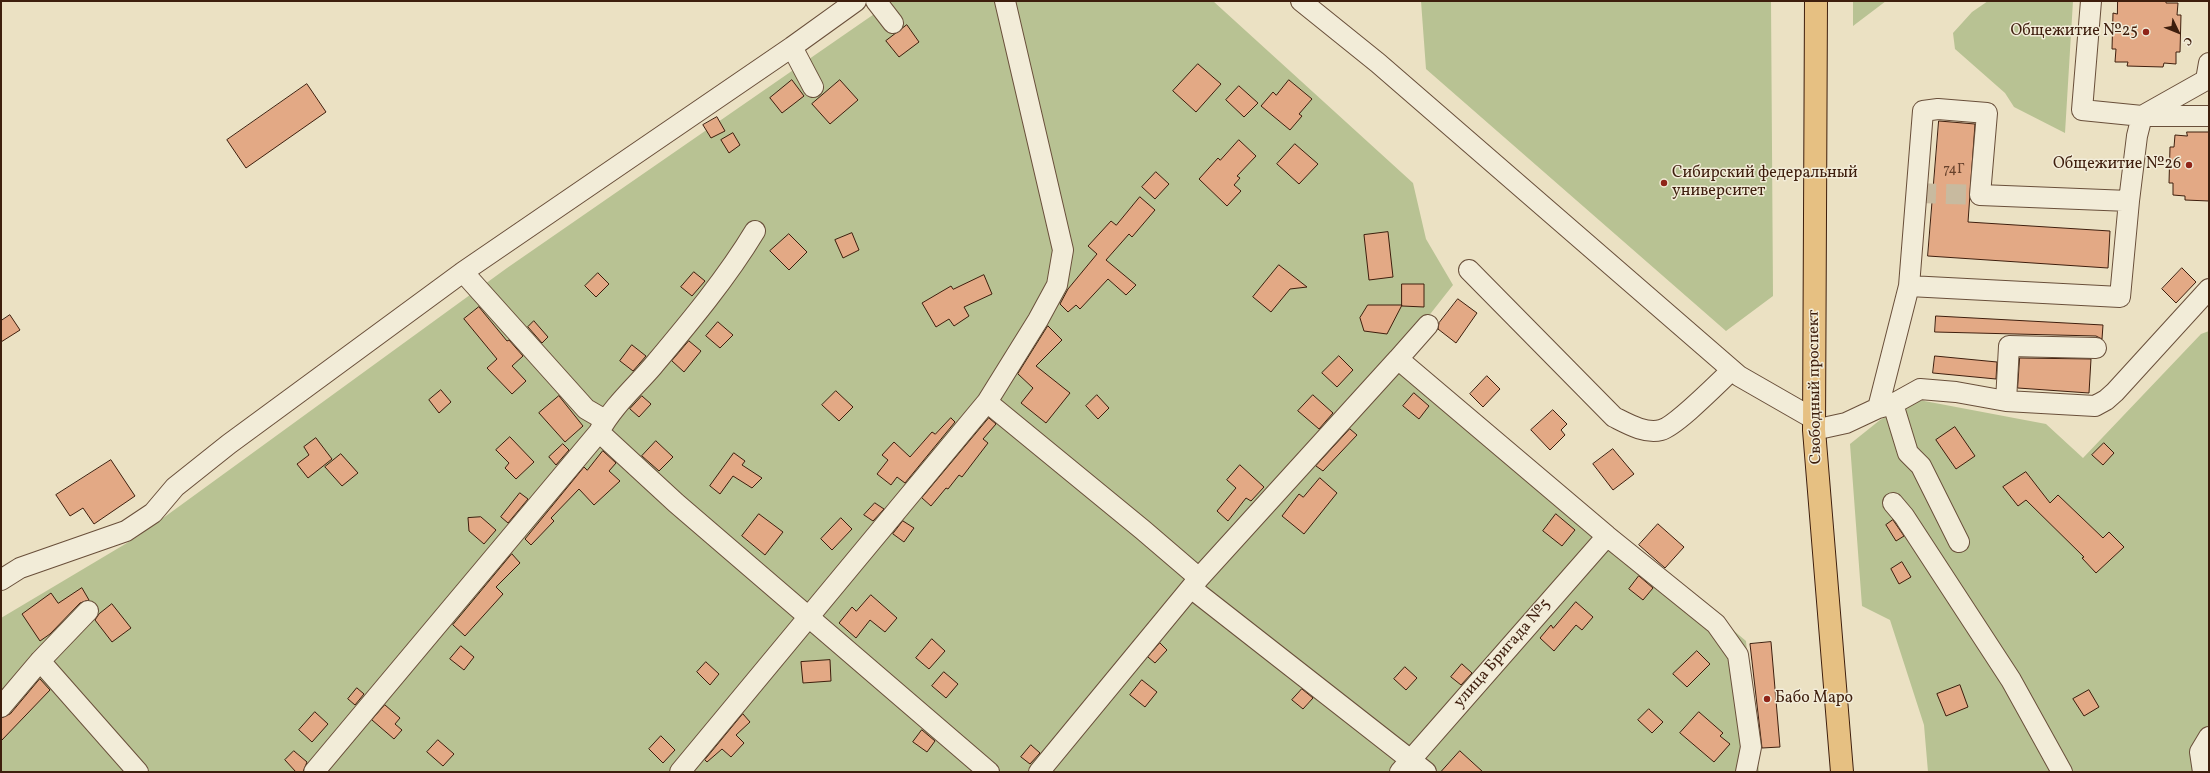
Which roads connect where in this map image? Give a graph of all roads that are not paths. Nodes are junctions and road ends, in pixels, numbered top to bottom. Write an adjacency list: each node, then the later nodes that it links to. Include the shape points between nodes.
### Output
1 (856, 1): 9 (street)
2 (876, 1): 7 (street)
3 (1005, 1): 26 (street, via 1063,250 1057,285)
4 (1301, 1): 10 (street)
5 (1816, 1): 28 (main road, Свободный проспект)
6 (2091, 1): 13 (street, via 2082,110)
7 (893, 23)
8 (1377, 42): 10 (street)
9 (792, 47): 12 (street); 18 (street)
10 (1378, 63): 24 (street)
11 (2209, 63): 13 (street, via 2206,80)
12 (813, 87)
13 (2142, 116): 14 (street); 15 (street)
14 (2209, 116)
15 (2129, 201): 19 (street, via 2120,297); 19 (street, via 1980,195 1987,113 1938,109 1923,111)
16 (755, 230): 29 (street, via 737,261)
17 (1470, 270): 24 (street, via 1614,417 1639,429 1661,430 1681,417)
18 (463, 272): 29 (street); 33 (street, via 229,444 175,487 153,513 126,531 20,568)
19 (1909, 286): 27 (street)
20 (2209, 289): 25 (street, via 2112,405)
21 (1428, 325): 23 (street)
22 (2096, 348): 25 (street, via 2009,346)
23 (1398, 359): 31 (street); 34 (street)
24 (1732, 370): 28 (street)
25 (2006, 401): 27 (street, via 1956,392 1920,389)
26 (987, 402): 34 (street, via 1143,530); 36 (street)
27 (1886, 406): 28 (street, via 1846,423); 32 (street, via 1908,454 1921,466)
28 (1814, 424): 48 (main road, Свободный проспект)
29 (602, 426): 36 (street, via 676,503); 42 (street)
30 (1893, 503): 49 (street, via 2011,680)
31 (1607, 536): 40 (street, улица Бригада №5); 47 (street, via 1716,624 1738,655 1751,748)
32 (1959, 542)
33 (1, 580)
34 (1195, 583): 40 (street); 45 (street)
35 (88, 611): 37 (street)
36 (809, 619): 43 (street); 44 (street)
37 (40, 661): 38 (street); 41 (street)
38 (1, 707)
39 (2209, 737): 50 (street, via 2200,752)
40 (1405, 766): 46 (street)
41 (138, 772)
42 (314, 772)
43 (680, 772)
44 (989, 772)
45 (1040, 772)
46 (1426, 772)
47 (1746, 772)
48 (1842, 772)
49 (2062, 772)
50 (2203, 772)

